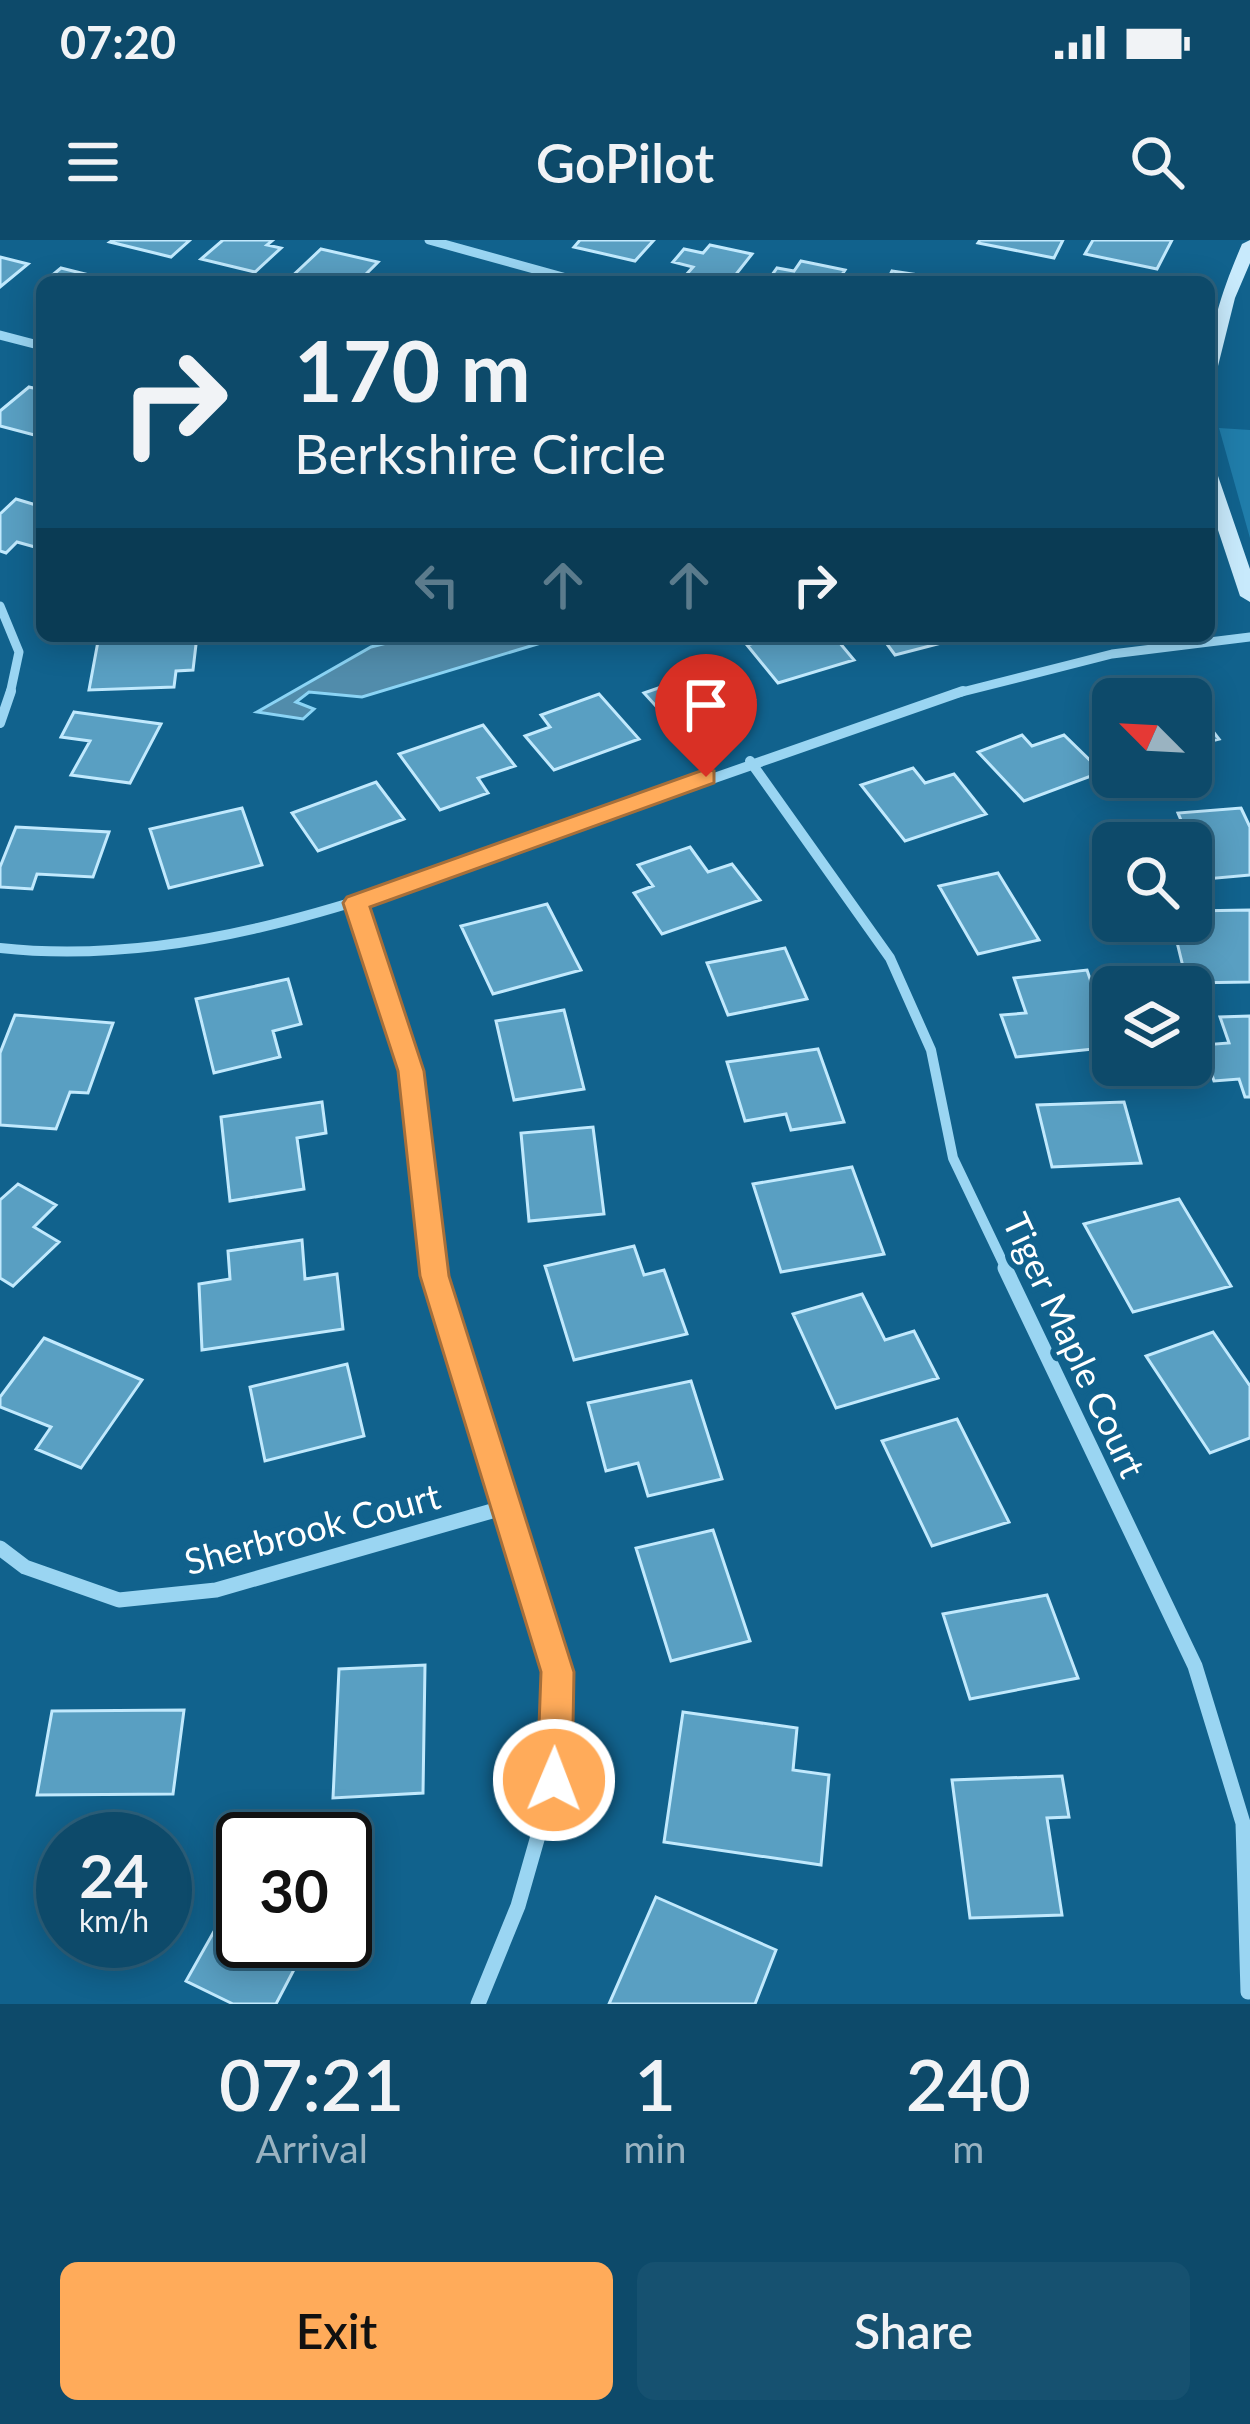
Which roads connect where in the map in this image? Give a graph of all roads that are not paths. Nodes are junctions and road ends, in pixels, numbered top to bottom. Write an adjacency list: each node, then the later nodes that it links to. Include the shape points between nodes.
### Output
1 (429, 240): 3 (street)
2 (1250, 244): 6 (street)
3 (559, 276)
4 (0, 335): 5 (street)
5 (36, 344)
6 (1215, 346)
7 (1215, 494): 8 (street)
8 (1250, 596)
9 (0, 606): 13 (street, via 19,652)
10 (1250, 637): 11 (street)
11 (1215, 641)
12 (1209, 642): 14 (street, via 1112,654 968,689)
13 (0, 722)
14 (750, 761): 15 (street); 19 (street, Tiger Maple Court, via 890,958 932,1050 953,1158 1195,1666 1243,1823)
15 (356, 903): 16 (street, via 208,940 63,955); 17 (street, via 411,1071 434,1276)
16 (0, 948)
17 (506, 1507): 18 (street, Sherbrook Court, via 216,1590 119,1600 25,1567); 20 (street, via 557,1672 554,1780 518,1906)
18 (0, 1548)
19 (1248, 1992)
20 (478, 2004)

